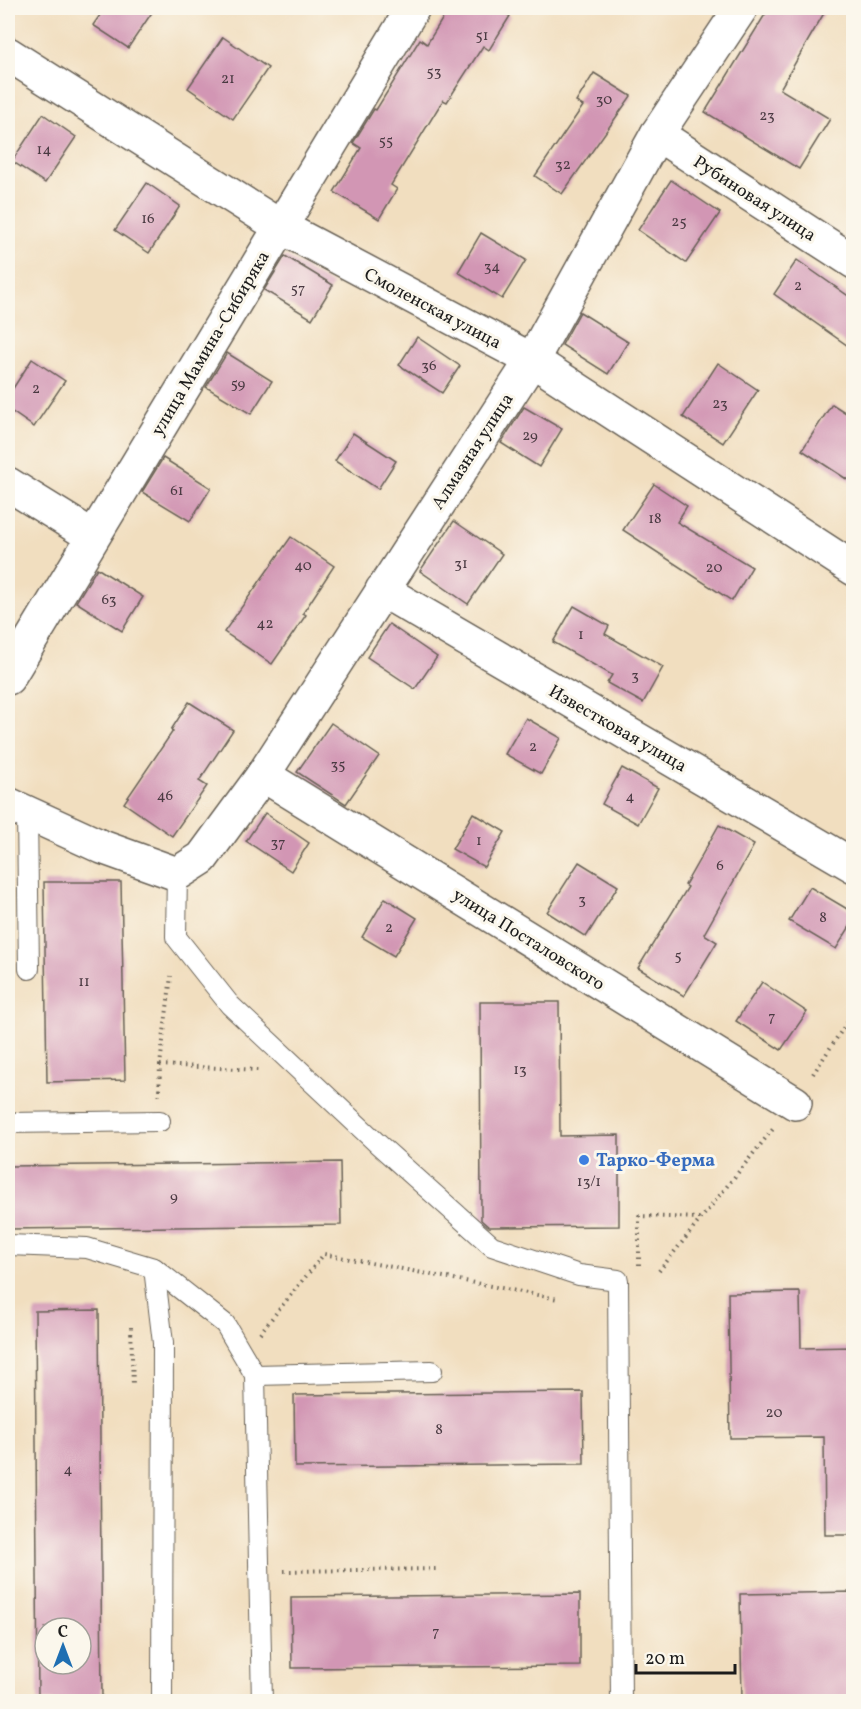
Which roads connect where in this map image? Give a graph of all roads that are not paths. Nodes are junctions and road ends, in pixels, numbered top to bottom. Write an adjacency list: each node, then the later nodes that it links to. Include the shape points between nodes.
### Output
1 (413, 8): 5 (street, улица Мамина-Сибиряка)
2 (741, 8): 4 (street, Алмазная улица)
3 (8, 54): 5 (street, Смоленская улица)
4 (657, 134): 6 (street, Рубиновая улица); 7 (street, Алмазная улица)
5 (281, 227): 7 (street, Смоленская улица); 9 (street, улица Мамина-Сибиряка)
6 (854, 262)
7 (532, 360): 10 (street, Смоленская улица); 11 (street, Алмазная улица)
8 (8, 484): 9 (street)
9 (92, 536): 12 (street, улица Мамина-Сибиряка)
10 (854, 569)
11 (382, 590): 13 (street, Алмазная улица); 15 (street, Известковая улица)
12 (8, 678)
13 (263, 775): 16 (street, Алмазная улица, via 202,858); 18 (street, улица Посталовского)
14 (17, 809): 16 (street, via 102,847); 17 (lane)
15 (854, 866)
16 (177, 874): 27 (lane, via 176,936 230,1005 301,1072 492,1246 579,1275 618,1280)
17 (29, 969)
18 (795, 1103)
19 (160, 1121): 20 (lane)
20 (8, 1123)
21 (8, 1245): 22 (lane, via 87,1248)
22 (154, 1269): 24 (lane, via 225,1324); 25 (lane, via 163,1343)
23 (432, 1371): 24 (lane)
24 (255, 1376): 26 (lane)
25 (162, 1701)
26 (262, 1701)
27 (621, 1701)

